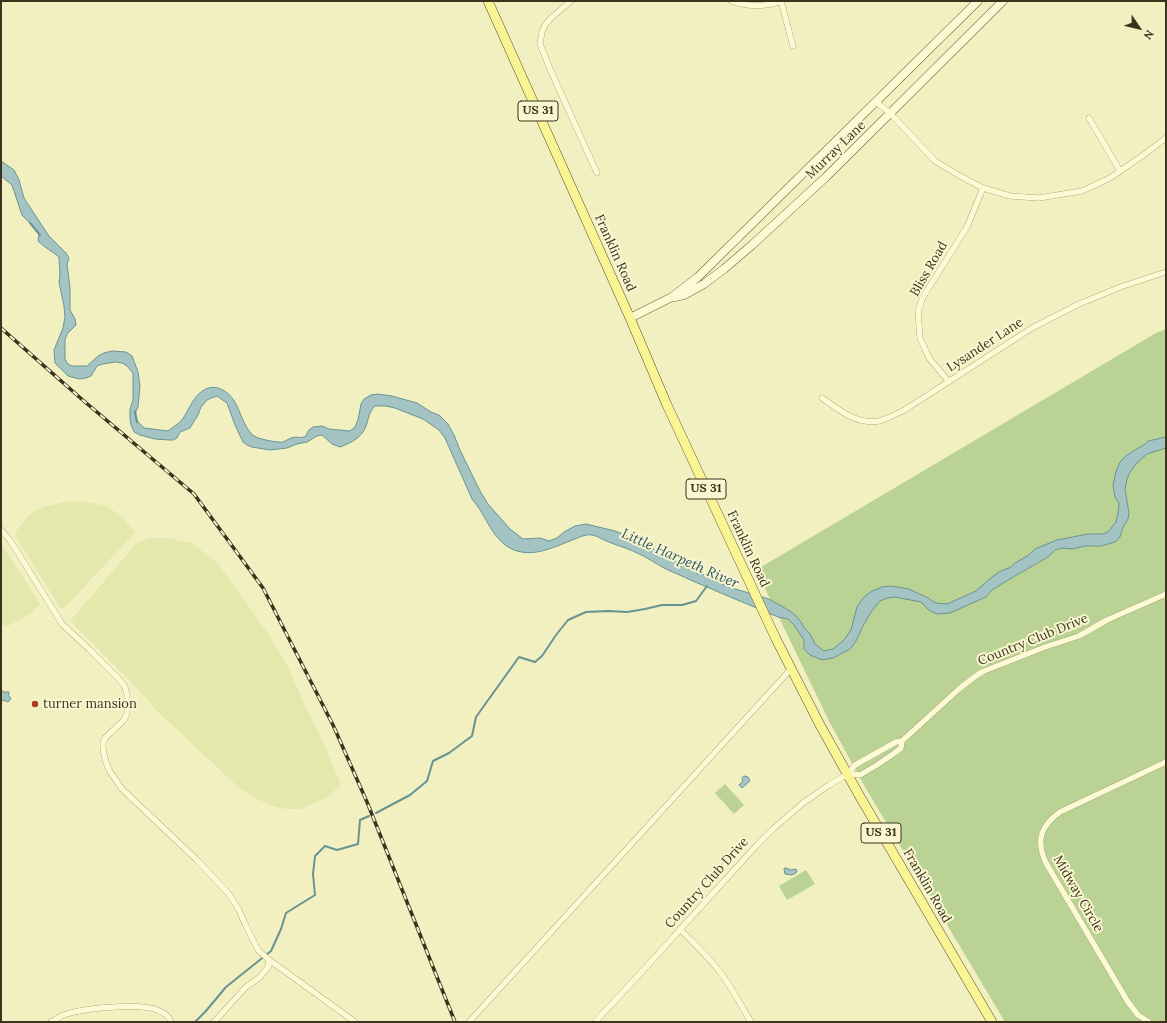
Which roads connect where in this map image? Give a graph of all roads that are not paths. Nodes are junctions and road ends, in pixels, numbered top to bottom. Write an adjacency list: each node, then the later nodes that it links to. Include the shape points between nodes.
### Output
1 (489, 1): 17 (main road, Franklin Road / US 31)
2 (571, 1): 13 (street, via 550,18 542,32 540,44)
3 (731, 1): 4 (street, via 742,5 771,5)
4 (782, 1): 7 (street)
5 (978, 1): 8 (main road, Murray Lane)
6 (1003, 1): 9 (main road, Murray Lane)
7 (793, 46)
8 (876, 102): 9 (street); 16 (main road, Murray Lane, via 698,277)
9 (890, 113): 14 (street, via 935,160); 16 (main road, Murray Lane, via 826,177 724,269 684,295)
10 (1089, 118): 12 (street)
11 (1166, 138): 12 (street)
12 (1120, 171): 14 (street, via 1082,191 1039,198 1010,196)
13 (597, 173)
14 (983, 188): 18 (street, Bliss Road, via 967,227 923,297 918,311 920,338 929,358)
15 (1166, 272): 18 (street, Lysander Lane, via 1079,304 1032,328)
16 (672, 297): 17 (main road, Murray Lane)
17 (630, 318): 22 (main road, Franklin Road / US 31, via 667,405)
18 (949, 382): 19 (street, Lysander Lane, via 903,411 880,421 861,421)
19 (822, 398)
20 (1, 530): 27 (street, via 10,540 62,624 125,686 127,714 103,743 109,770 122,789 229,894 258,950)
21 (1166, 594): 23 (street, Country Club Drive, via 1107,620 1079,636 984,671 959,689)
22 (791, 669): 25 (main road, Franklin Road / US 31); 32 (street)
23 (902, 741): 25 (street, Country Club Drive, via 855,765); 25 (street, Country Club Drive, via 901,748 877,765 860,775)
24 (1166, 762): 36 (street, Midway Circle, via 1060,812 1045,826 1040,841 1046,863 1128,1002 1138,1015)
25 (848, 774): 26 (street, Country Club Drive, via 802,803 773,829); 35 (main road, Franklin Road / US 31)
26 (680, 929): 33 (street, Country Club Drive); 34 (street, via 720,972)
27 (268, 959): 30 (street, via 265,971); 31 (street)
28 (51, 1022): 29 (street, via 64,1014 86,1010 137,1007 157,1010 165,1014)
29 (171, 1022)
30 (214, 1022)
31 (355, 1022)
32 (469, 1022)
33 (594, 1022)
34 (751, 1022)
35 (992, 1022)
36 (1149, 1022)

